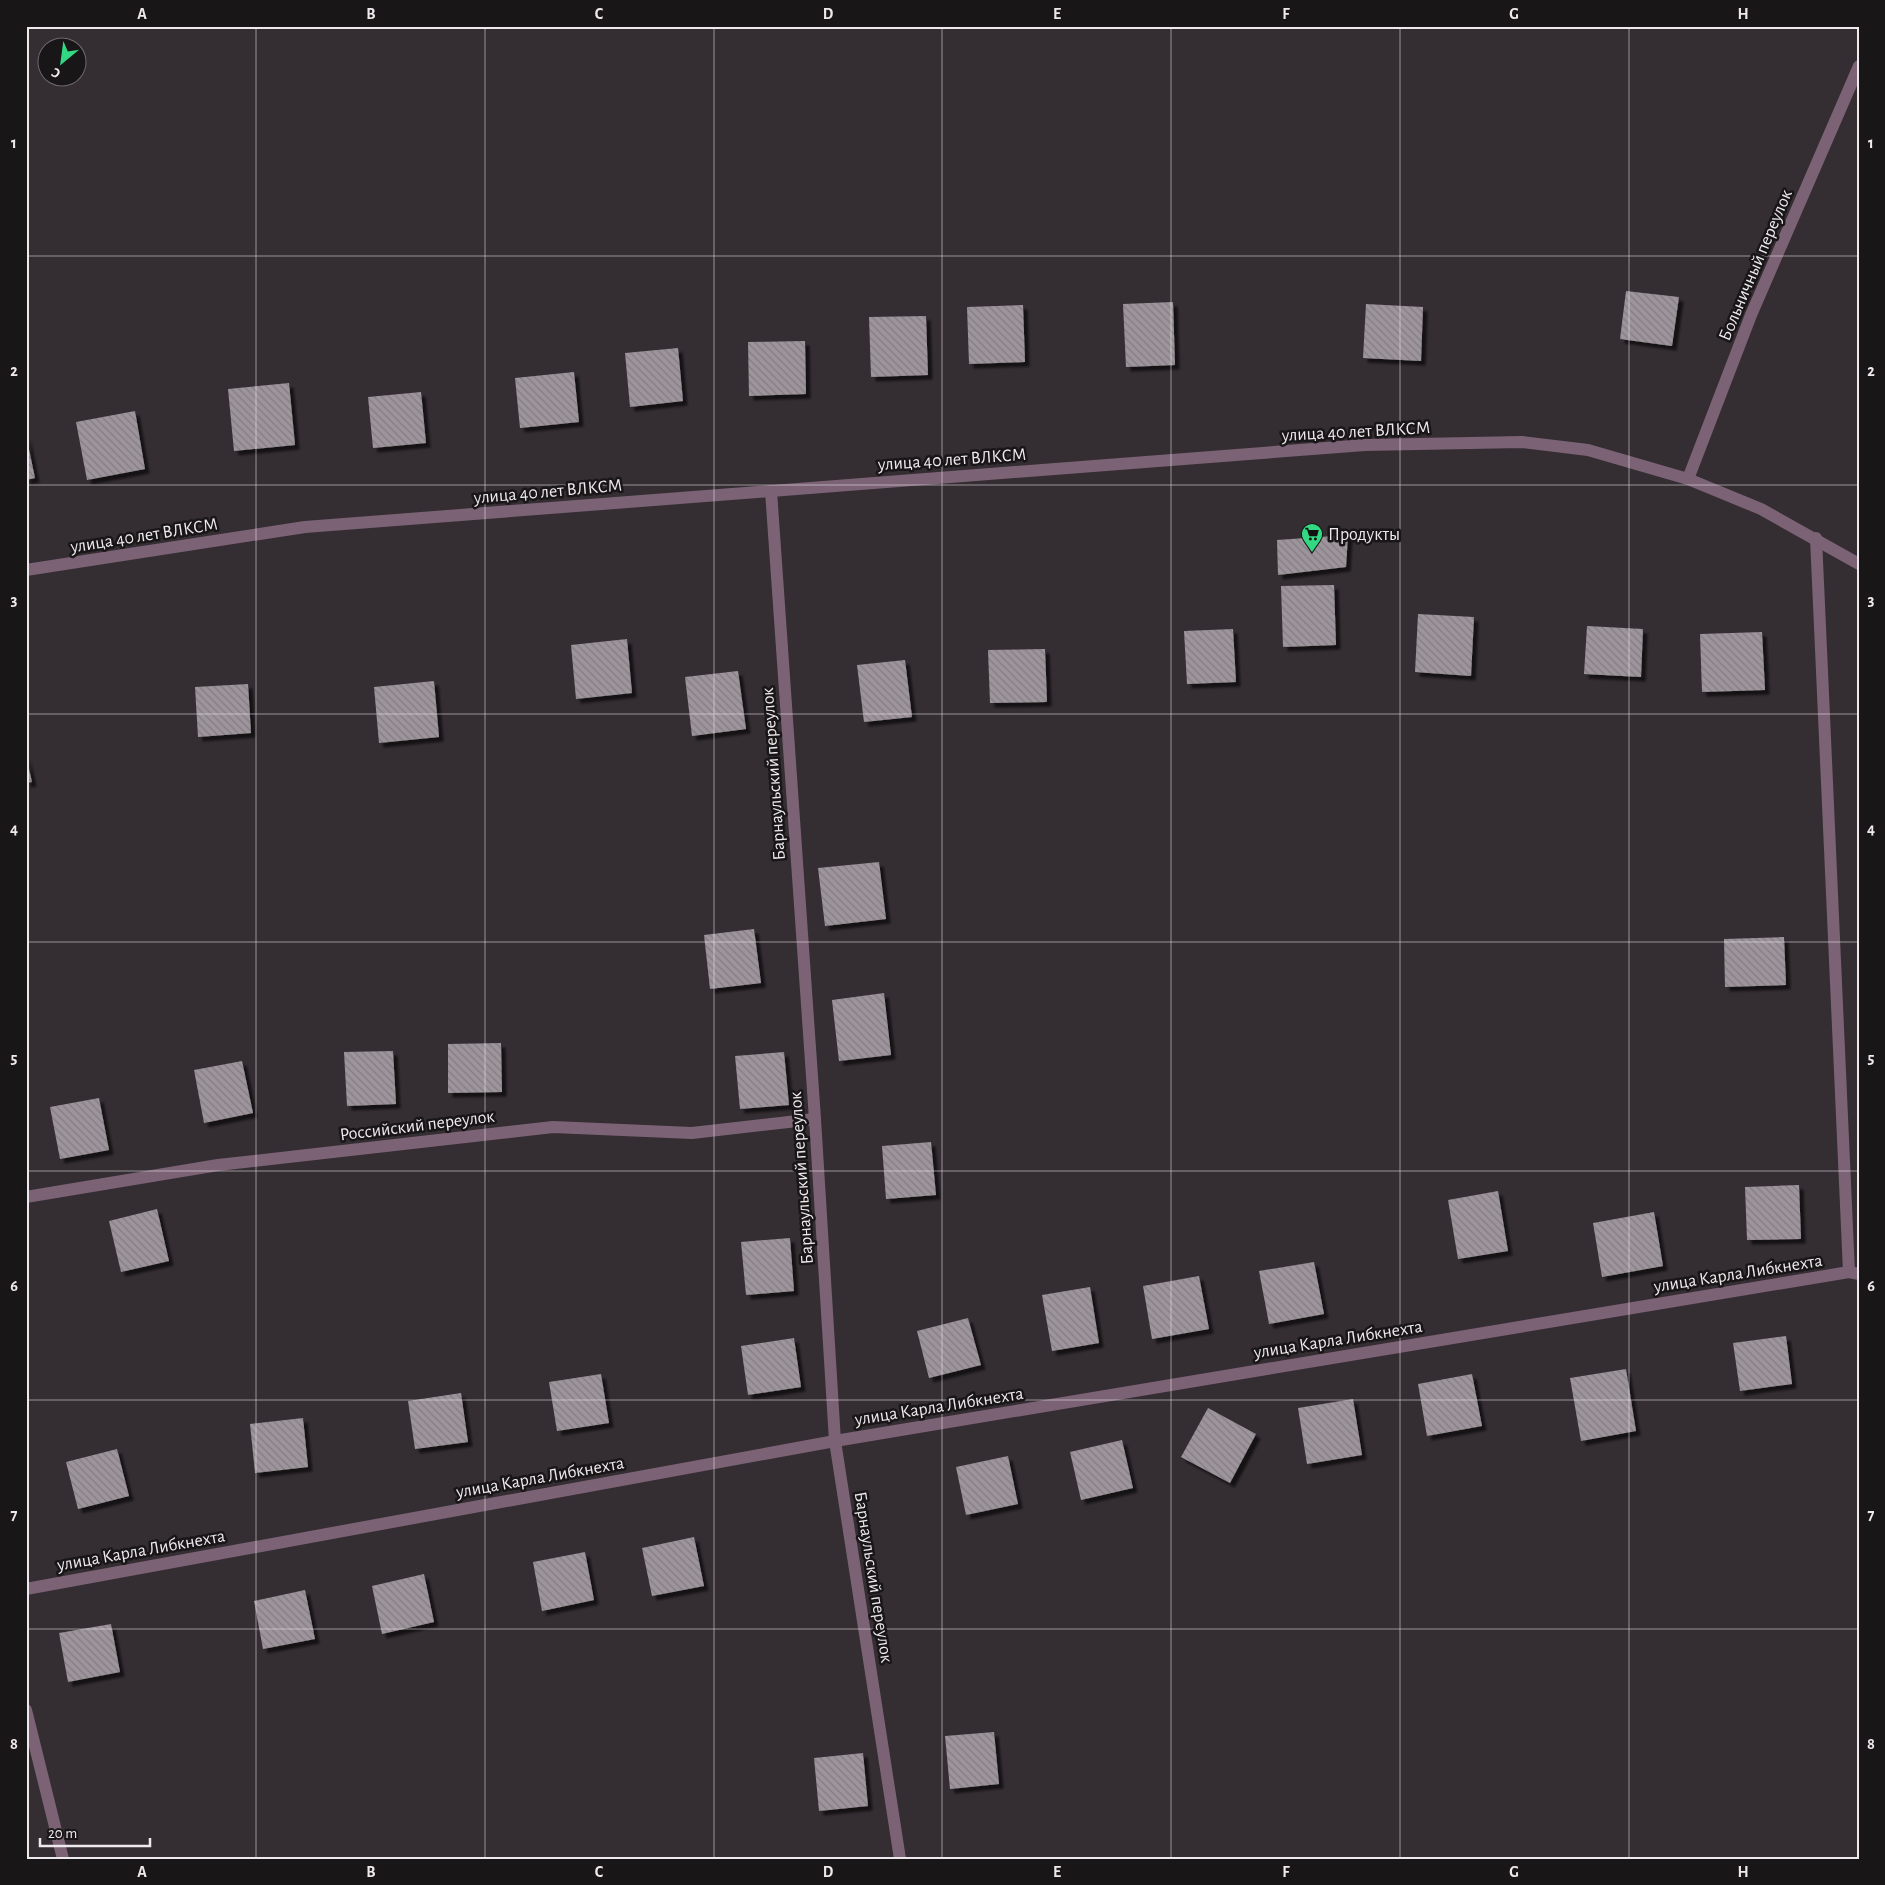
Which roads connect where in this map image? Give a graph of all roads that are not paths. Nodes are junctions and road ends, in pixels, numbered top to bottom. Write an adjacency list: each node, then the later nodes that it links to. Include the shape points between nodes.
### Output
1 (1859, 66): 2 (street, Больничный переулок, via 1751,316)
2 (1688, 479): 3 (street, улица 40 лет ВЛКСМ, via 1588,450 1512,442 1366,445); 4 (street, улица 40 лет ВЛКСМ, via 1761,509)
3 (772, 491): 6 (street, улица 40 лет ВЛКСМ, via 306,527); 7 (street, Барнаульский переулок)
4 (1816, 538): 5 (street, улица 40 лет ВЛКСМ); 9 (street)
5 (1859, 564)
6 (26, 570)
7 (815, 1119): 8 (street, Российский переулок, via 692,1133 553,1127 218,1165); 10 (street, Барнаульский переулок)
8 (26, 1197)
9 (1854, 1273): 10 (street, улица Карла Либкнехта)
10 (835, 1441): 11 (street, улица Карла Либкнехта); 14 (street, Барнаульский переулок)
11 (26, 1589)
12 (26, 1710): 13 (street)
13 (63, 1859)
14 (900, 1859)

